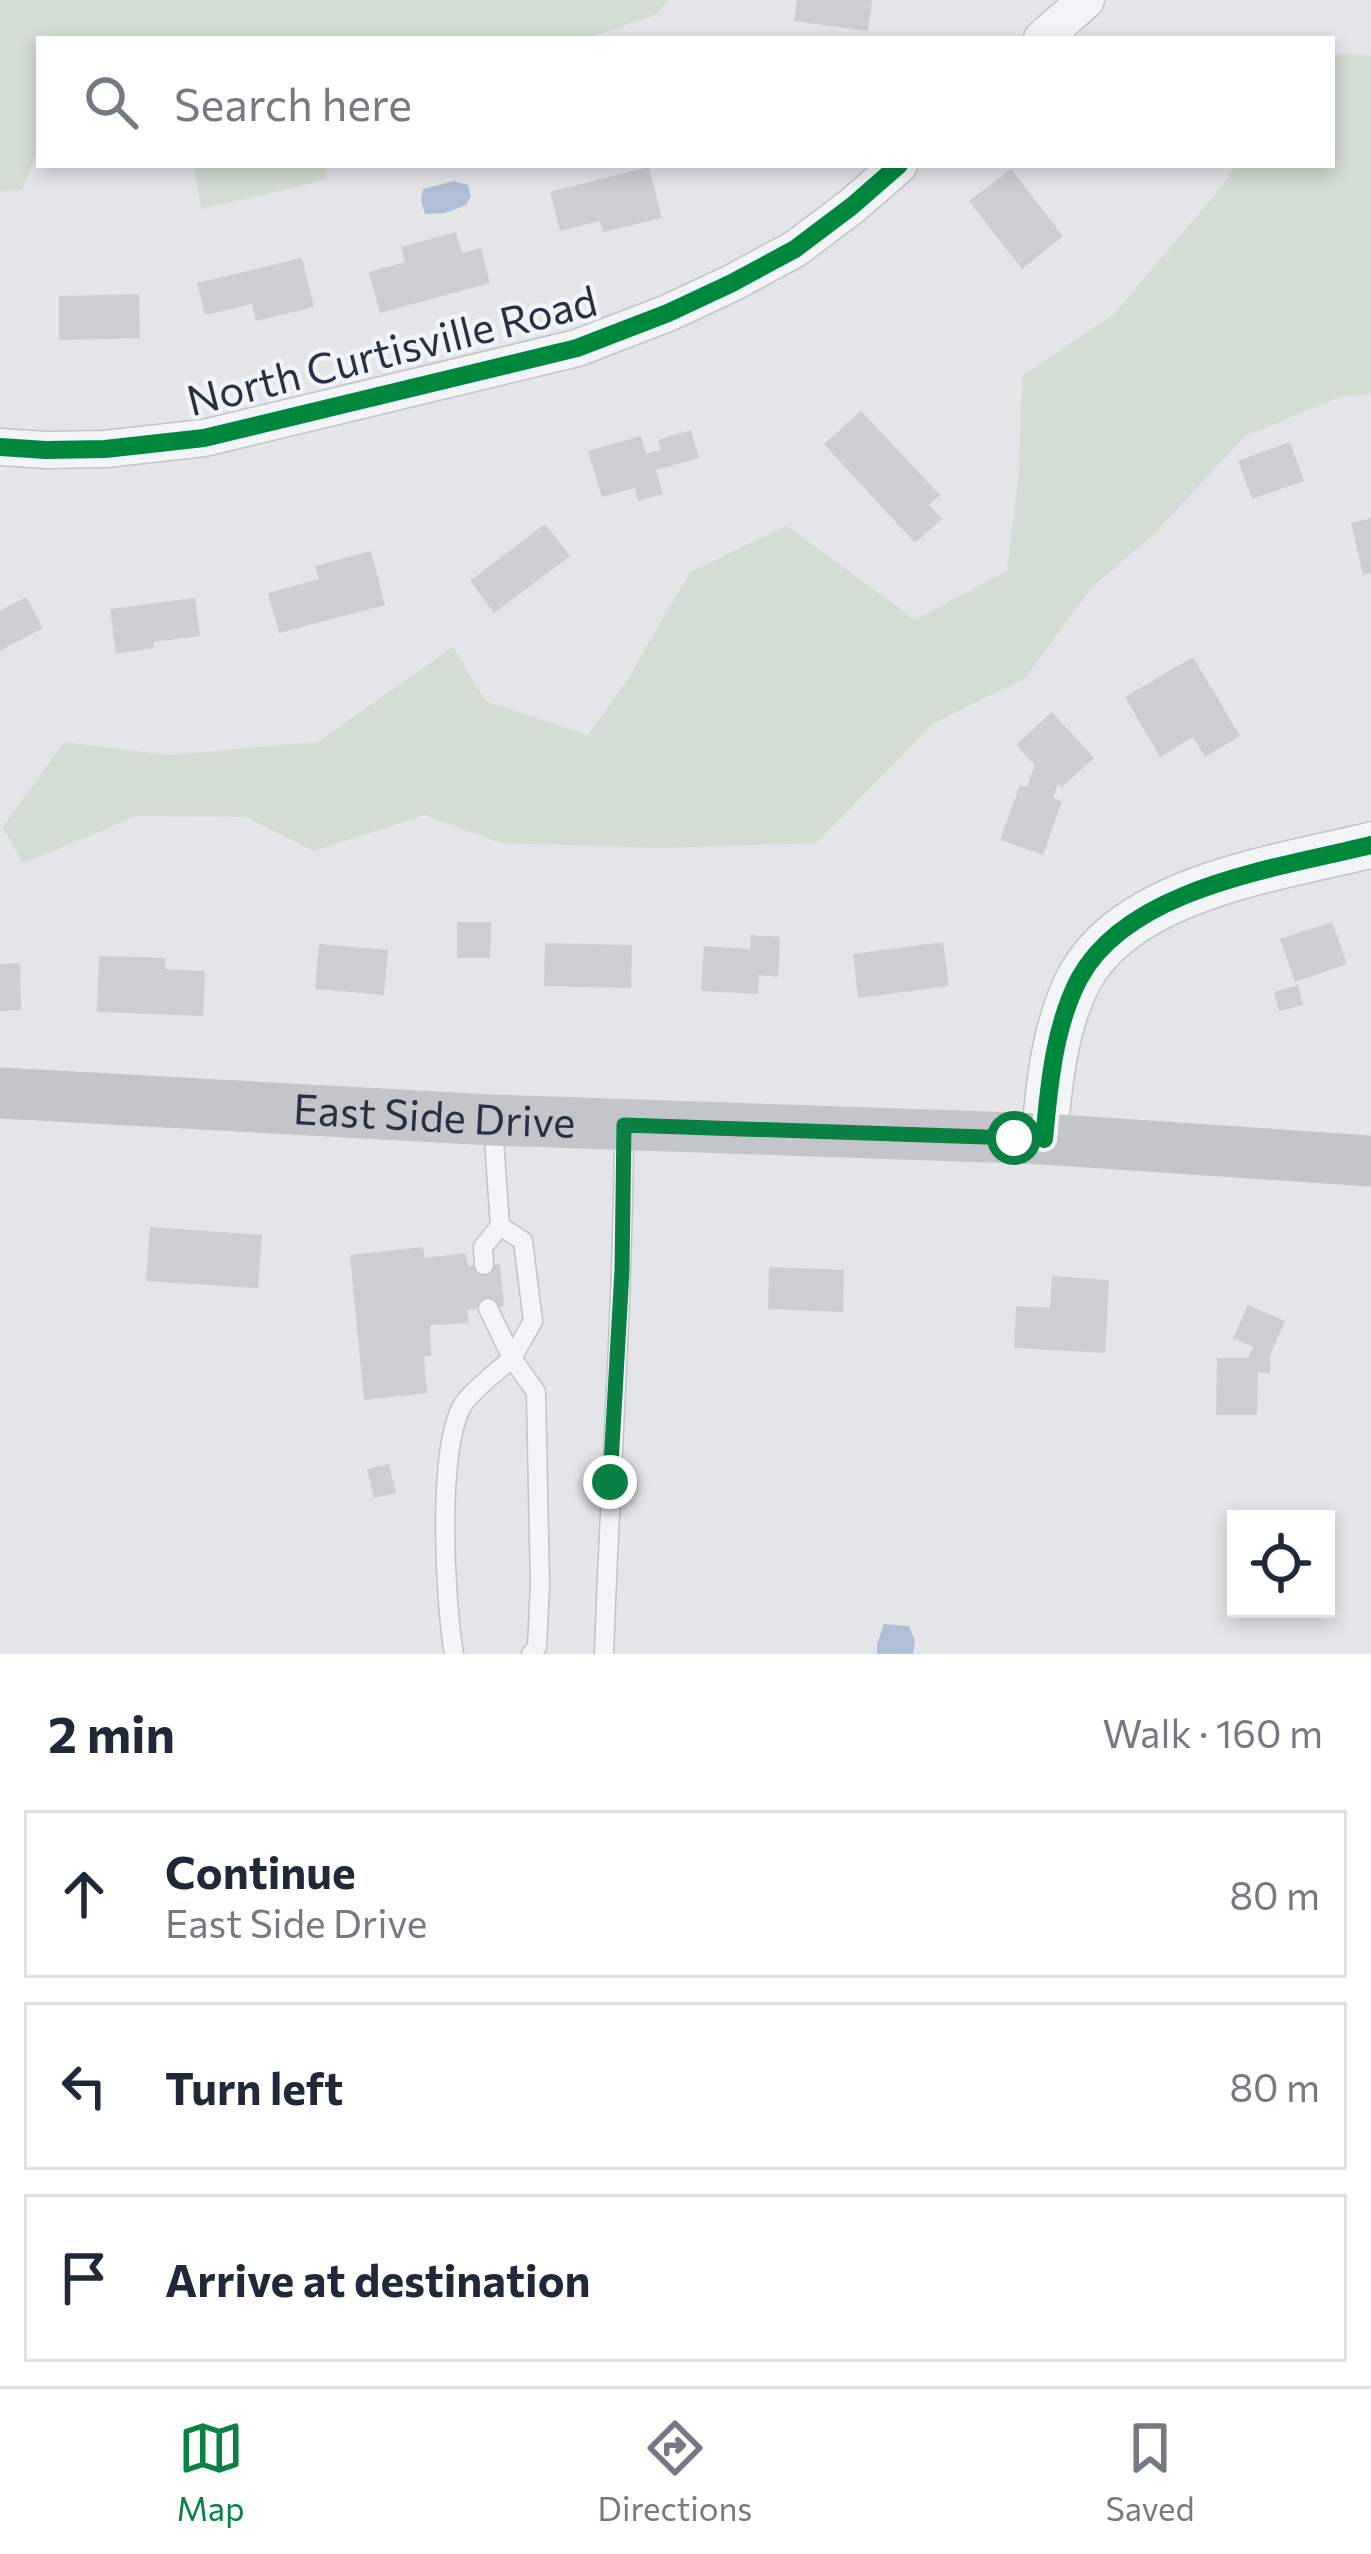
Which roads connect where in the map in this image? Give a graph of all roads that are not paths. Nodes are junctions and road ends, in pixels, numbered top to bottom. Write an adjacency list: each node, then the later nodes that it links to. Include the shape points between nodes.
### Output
1 (1086, 0): 2 (street)
2 (1045, 36)
3 (896, 168): 4 (street, North Curtisville Road, via 795,249 577,349 204,438 105,449)
4 (0, 447)
5 (1371, 845): 9 (street, via 1184,896 1131,921 1101,947 1065,1010)
6 (0, 1093): 7 (main road, East Side Drive)
7 (492, 1120): 8 (main road, East Side Drive); 11 (lane)
8 (624, 1125): 9 (main road, East Side Drive); 17 (lane)
9 (1044, 1139): 10 (main road, East Side Drive)
10 (1371, 1161)
11 (500, 1226): 12 (lane, via 483,1247); 14 (lane, via 523,1241 533,1321)
12 (484, 1265)
13 (488, 1308): 14 (lane)
14 (512, 1358): 15 (lane, via 465,1402 451,1433); 16 (lane, via 536,1391 540,1585)
15 (454, 1654)
16 (531, 1654)
17 (604, 1654)

